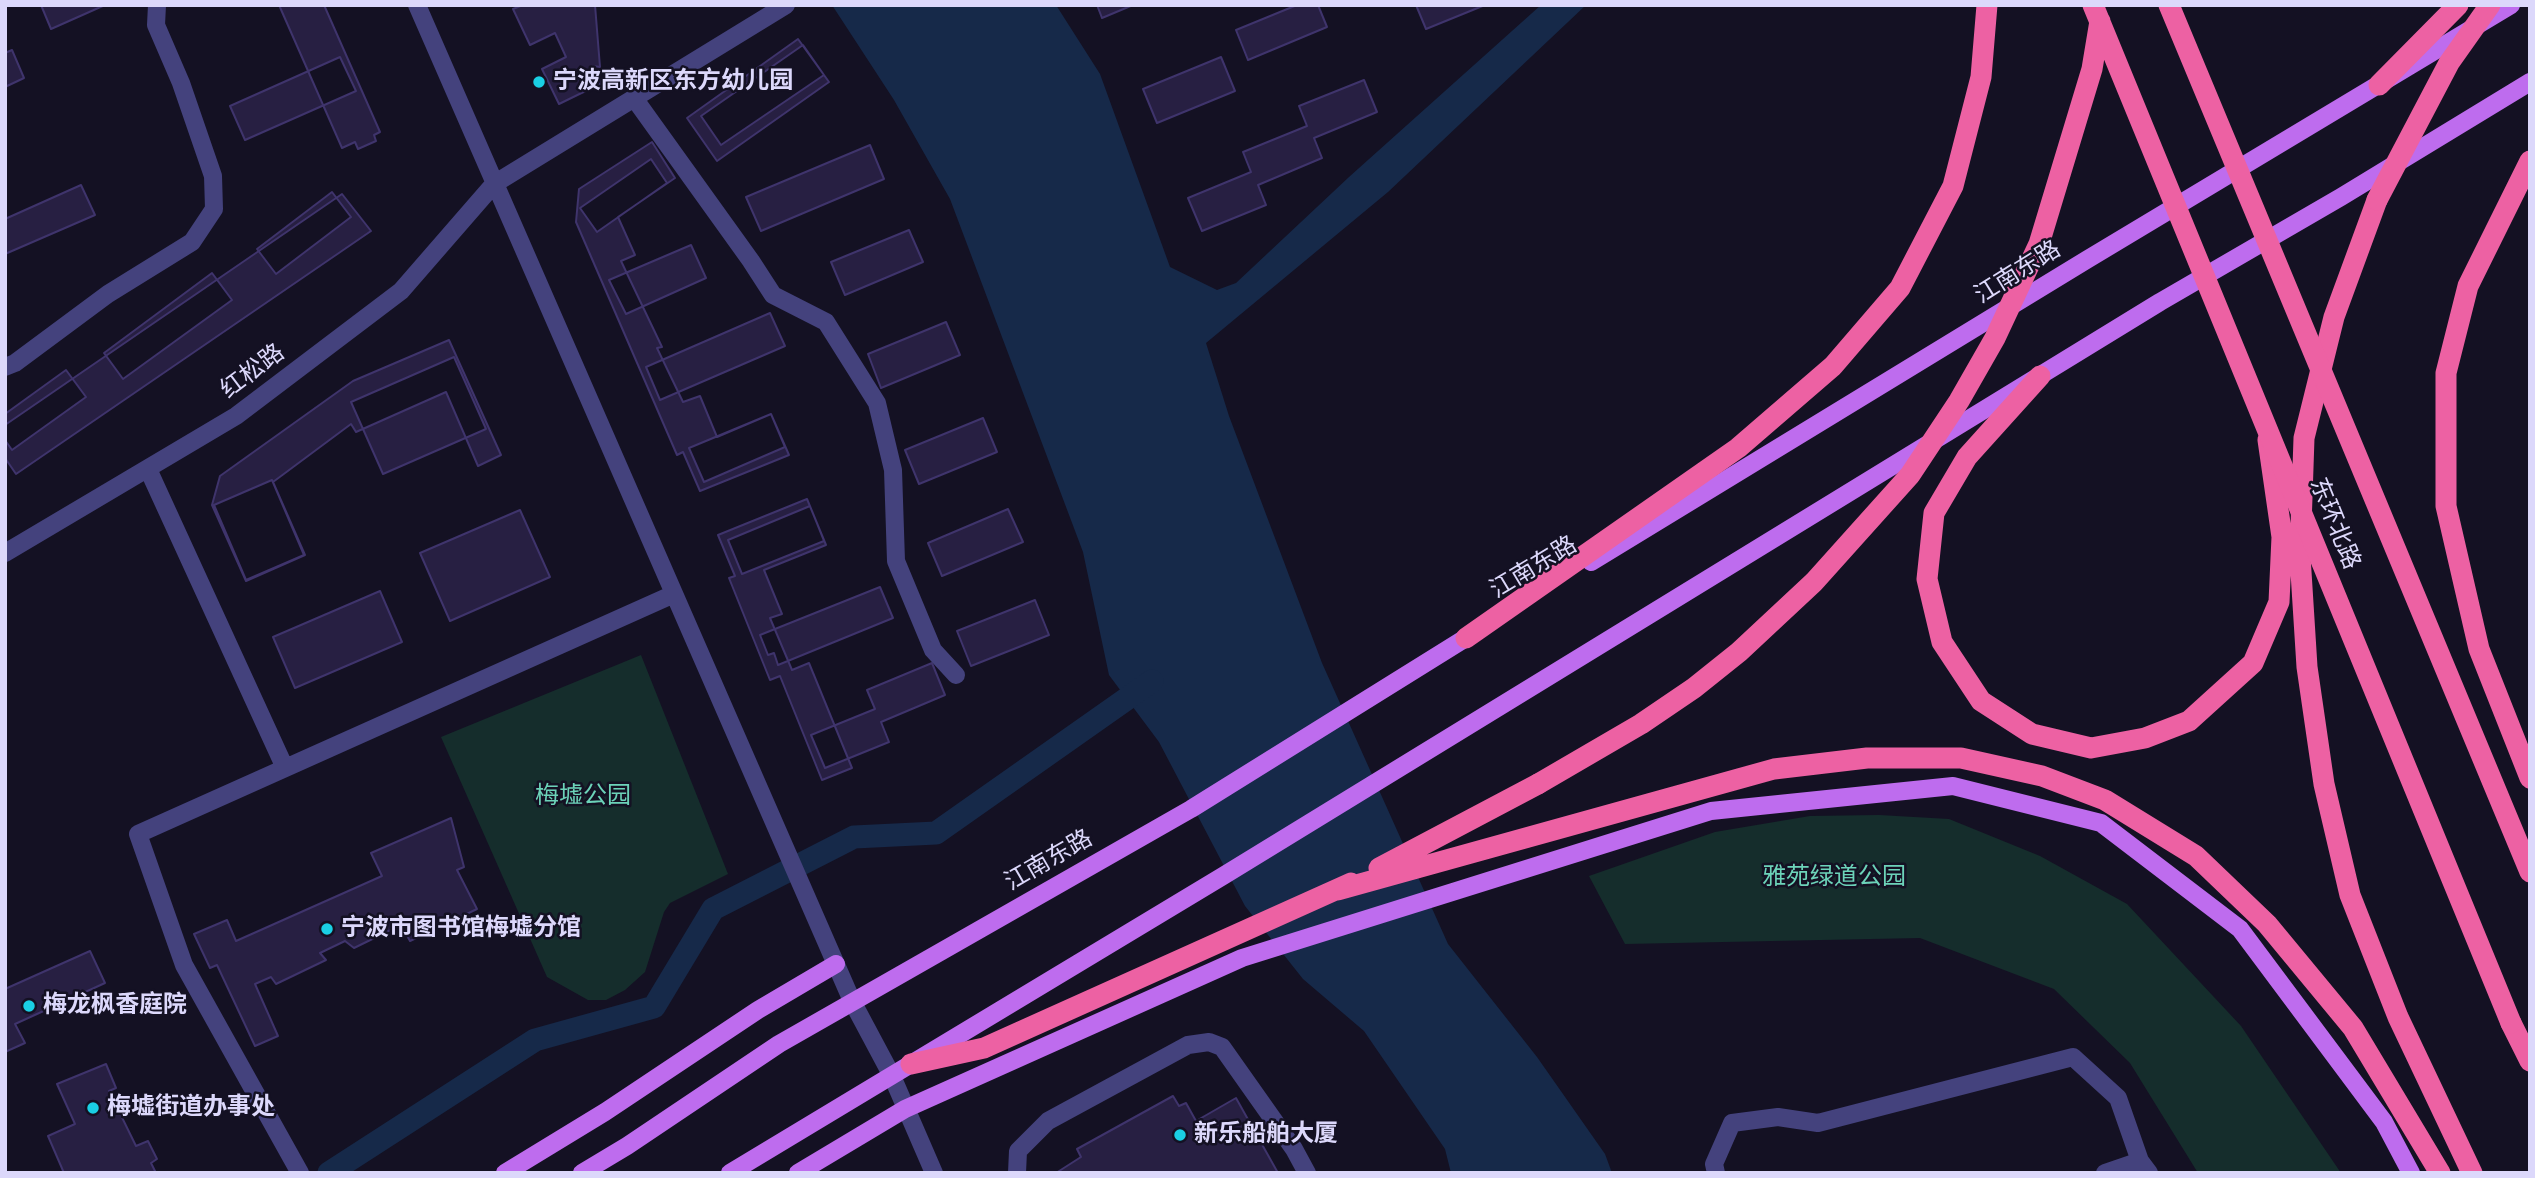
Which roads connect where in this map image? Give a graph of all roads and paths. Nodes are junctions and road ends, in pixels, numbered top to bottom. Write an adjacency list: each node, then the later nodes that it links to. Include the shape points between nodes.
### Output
1 (157, 5): 16 (street, via 156,25 213,176 215,209 192,242)
2 (417, 5): 15 (street)
3 (786, 5): 13 (street, 红松路)
4 (1987, 5): 22 (highway, via 1981,77 1953,186 1900,288 1833,366 1738,448)
5 (2092, 5): 18 (highway, 东环北路, bridge)
6 (2102, 5): 26 (highway, bridge, via 2092,69 2039,244 1995,338 1910,475 1814,582 1694,688)
7 (2458, 5): 12 (highway)
8 (2490, 5): 47 (highway, bridge, via 2449,63 2377,200 2334,317 2304,438 2300,556 2307,667 2324,784 2350,895 2398,1017)
9 (2511, 5): 12 (main road, 江南东路)
10 (2173, 11): 27 (highway, 东环北路, bridge)
11 (2530, 82): 17 (main road)
12 (2379, 85): 22 (main road, 江南东路)
13 (634, 98): 15 (street, 红松路); 23 (street, via 773,295 827,322 877,403 893,470 896,561 933,650)
14 (2530, 161): 25 (highway, via 2468,286 2446,373 2446,506 2479,649)
15 (494, 184): 19 (street, 红松路, via 401,291 236,416); 21 (street)
16 (5, 367)
17 (2040, 376): 18 (highway, bridge, via 1967,457 1934,513 1927,579 1942,642 1980,701 2032,734 2091,748 2145,738 2189,721 2253,663 2279,602 2282,537); 31 (main road)
18 (2266, 428): 30 (highway, 东环北路, bridge)
19 (148, 469): 20 (street, 红松路); 24 (street)
20 (5, 553)
21 (674, 594): 24 (street); 28 (street)
22 (1466, 638): 29 (main road, 江南东路, via 1191,808)
23 (956, 675)
24 (285, 768): 35 (street, via 138,834 184,965)
25 (2530, 778)
26 (1430, 853): 31 (highway, via 984,1048); 46 (highway, via 1774,769 1867,758 1961,758 2042,776 2105,800 2196,856 2267,924 2353,1028)
27 (2530, 872)
28 (836, 964): 29 (street); 36 (main road)
29 (852, 1001): 32 (street); 37 (main road, 江南东路)
30 (2530, 1061)
31 (911, 1064): 32 (main road)
32 (891, 1076): 33 (street); 38 (main road)
33 (905, 1109): 39 (main road); 40 (street); 45 (main road, via 1242,958 1711,811 1953,786 2101,823 2241,929 2384,1122)
34 (2145, 1167): 43 (street, via 2118,1098 2073,1057 1818,1123 1778,1117 1732,1123 1714,1164); 44 (street)
35 (300, 1173)
36 (505, 1173)
37 (582, 1173)
38 (730, 1173)
39 (798, 1173)
40 (934, 1173)
41 (1017, 1173): 42 (street, via 1018,1151 1048,1121 1188,1045 1209,1042 1222,1047)
42 (1307, 1173)
43 (1716, 1173)
44 (2105, 1173)
45 (2411, 1173)
46 (2440, 1173)
47 (2472, 1173)

